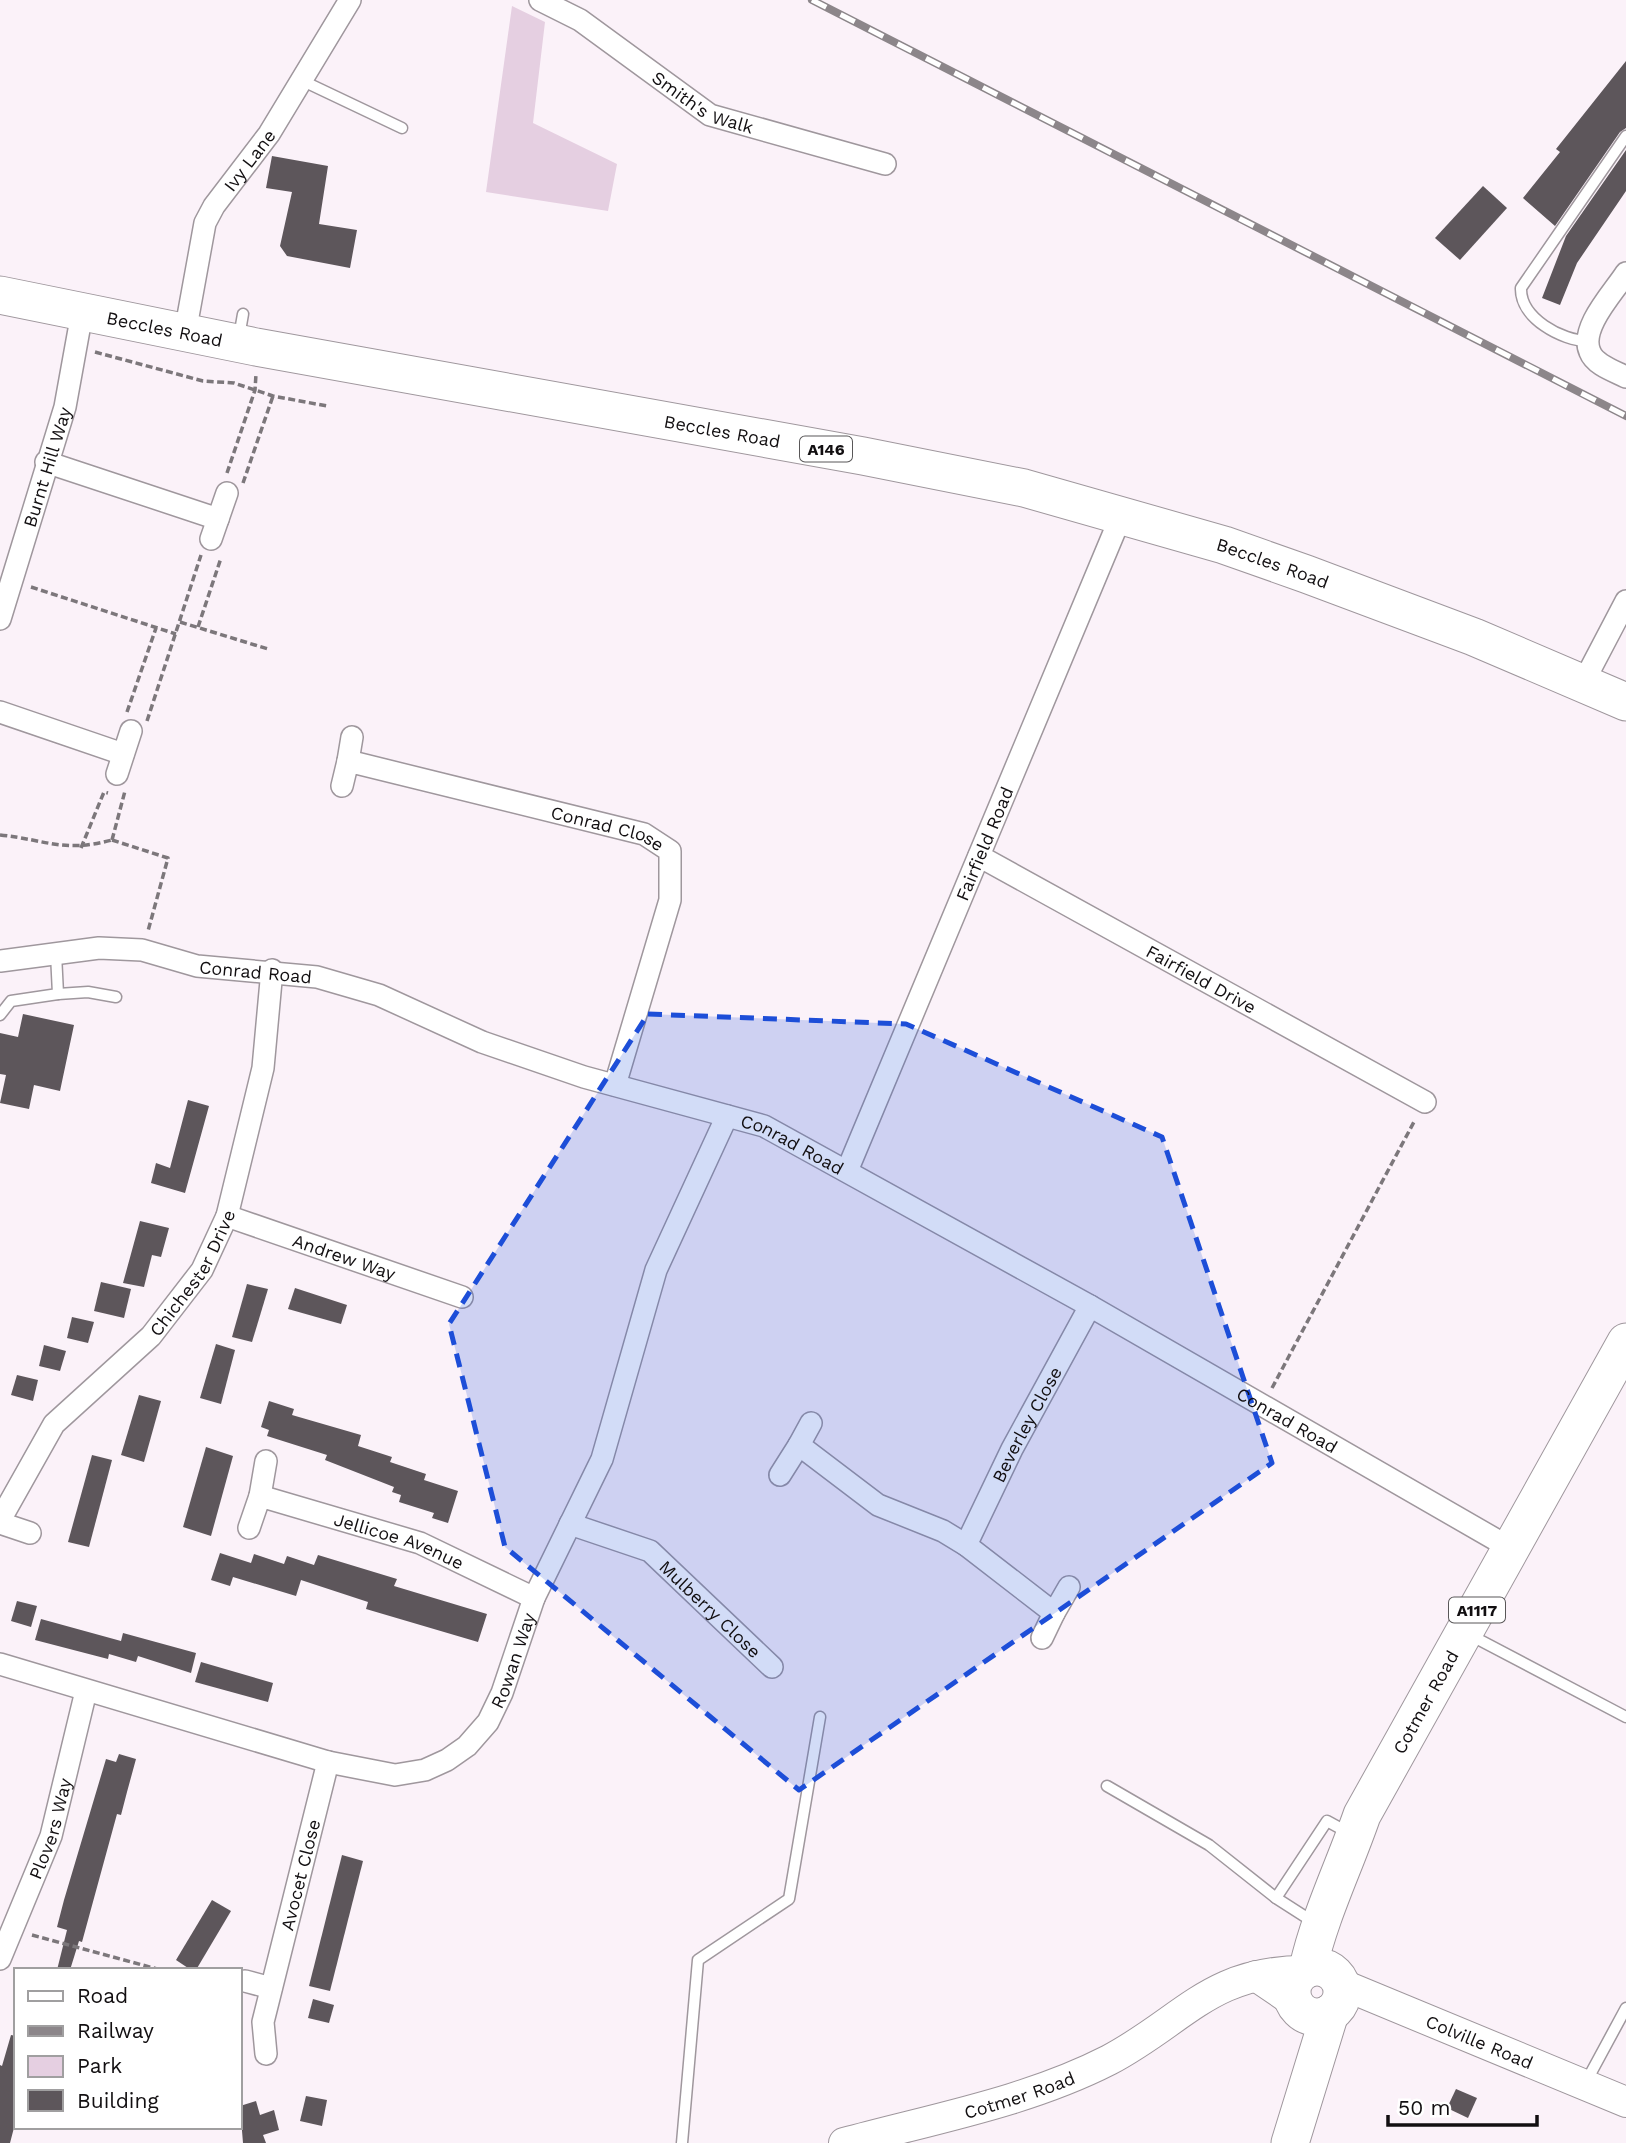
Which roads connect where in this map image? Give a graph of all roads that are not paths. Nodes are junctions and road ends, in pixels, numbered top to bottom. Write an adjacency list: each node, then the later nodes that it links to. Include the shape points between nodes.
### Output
1 (350, 0): 3 (street, Ivy Lane)
2 (540, 0): 6 (street, Smith's Walk, via 580,20 710,115)
3 (303, 81): 4 (lane); 10 (street, Ivy Lane, via 205,223)
4 (402, 128)
5 (1626, 136): 11 (lane, via 1521,288 1528,310 1562,338)
6 (885, 164)
7 (1626, 273): 11 (street, via 1590,328)
8 (0, 295): 9 (highway, Beccles Road / A146)
9 (82, 313): 10 (highway, Beccles Road / A146); 13 (street, Burnt Hill Way, via 65,407)
10 (185, 333): 15 (highway, Beccles Road / A146, via 240,329 1024,488)
11 (1588, 341): 12 (street, via 1590,354 1600,364)
12 (1626, 377)
13 (46, 462): 14 (street, via 210,538); 17 (street, Burnt Hill Way)
14 (227, 493)
15 (1121, 516): 18 (highway, Beccles Road / A146, via 1224,545 1399,607); 25 (street, Fairfield Road)
16 (1626, 601): 18 (street)
17 (0, 620)
18 (1582, 685): 19 (highway, Beccles Road / A146)
19 (1626, 702)
20 (0, 712): 21 (street, via 122,772)
21 (133, 727)
22 (352, 737): 23 (street)
23 (348, 761): 24 (street); 32 (street, Conrad Close, via 644,834 670,851 670,900)
24 (342, 786)
25 (979, 856): 33 (street, Fairfield Drive); 35 (street, Fairfield Road)
26 (56, 954): 27 (street, Conrad Road); 28 (street, Conrad Road, via 99,948 142,950 197,966); 29 (lane)
27 (0, 961)
28 (272, 970): 32 (street, Conrad Road, via 317,976 379,995 482,1042); 36 (street, Chichester Drive, via 263,1068)
29 (58, 994): 30 (lane, via 88,992); 31 (lane, via 11,1001)
30 (116, 998)
31 (0, 1015)
32 (615, 1085): 34 (street, Conrad Road)
33 (1424, 1102)
34 (727, 1116): 35 (street, Conrad Road, via 764,1126); 46 (street, Rowan Way, via 656,1270 608,1443)
35 (847, 1171): 38 (street, Conrad Road)
36 (227, 1216): 37 (street, Andrew Way); 45 (street, Chichester Drive, via 202,1270 151,1336 54,1423)
37 (462, 1297)
38 (1090, 1306): 49 (street, Beverley Close); 50 (street, Conrad Road)
39 (1621, 1362): 50 (highway, Cotmer Road / A1117)
40 (811, 1423): 41 (street)
41 (799, 1444): 43 (street); 49 (street, via 878,1505)
42 (265, 1461): 44 (street)
43 (780, 1475)
44 (260, 1496): 47 (street); 52 (street, Jellicoe Avenue, via 420,1543)
45 (0, 1521): 48 (street, Chichester Drive)
46 (570, 1524): 52 (street, Rowan Way); 57 (street, Mulberry Close, via 650,1551)
47 (249, 1528)
48 (30, 1533)
49 (966, 1545): 53 (street)
50 (1512, 1549): 54 (highway, Cotmer Road / A1117)
51 (1069, 1587): 53 (street)
52 (534, 1598): 61 (street, Rowan Way, via 502,1693 488,1722 467,1746 425,1770 395,1775)
53 (1054, 1612): 55 (street)
54 (1465, 1632): 60 (lane); 63 (highway, Cotmer Road / A1117, via 1401,1741)
55 (1042, 1638)
56 (0, 1664): 58 (street, Rowan Way)
57 (772, 1667)
58 (86, 1691): 61 (street, Rowan Way); 67 (street, Plovers Way, via 51,1836)
59 (820, 1717): 77 (lane, via 789,1899 698,1960)
60 (1626, 1717)
61 (328, 1762): 70 (street, Avocet Close)
62 (1107, 1786): 65 (lane, via 1209,1845)
63 (1354, 1836): 64 (highway, Cotmer Road / A1117); 65 (lane, via 1327,1821)
64 (1339, 1883): 66 (highway, Cotmer Road / A1117, via 1324,1906); 71 (highway, Cotmer Road / A1117, via 1334,1934)
65 (1276, 1898): 66 (lane)
66 (1319, 1925): 71 (highway, Cotmer Road / A1117)
67 (7, 1935): 68 (street, Plovers Way)
68 (0, 1959)
69 (245, 1981): 70 (street)
70 (271, 1988): 73 (street, Avocet Close, via 263,2022)
71 (1318, 1991): 74 (street, Colville Road, via 1342,2007 1412,2014); 76 (street, Cotmer Road, via 1256,1976 1230,1982 1110,2059 1039,2089); 78 (highway, A1117, via 1307,2080)
72 (1626, 2008): 74 (lane)
73 (266, 2054)
74 (1584, 2085): 75 (street, Colville Road)
75 (1626, 2102)
76 (848, 2142)
77 (682, 2143)
78 (1290, 2143)

